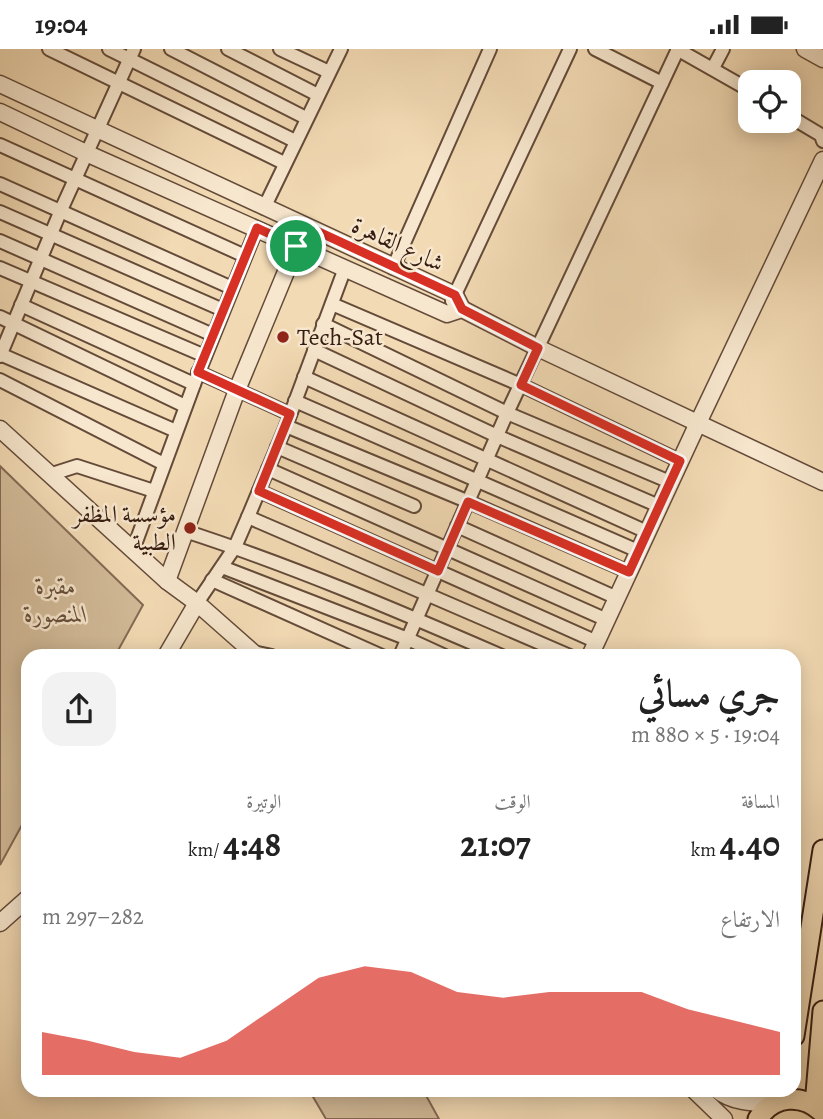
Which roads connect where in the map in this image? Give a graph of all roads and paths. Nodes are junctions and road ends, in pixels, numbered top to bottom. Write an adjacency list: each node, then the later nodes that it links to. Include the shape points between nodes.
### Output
1 (49, 49): 17 (street)
2 (109, 49): 13 (street)
3 (171, 49): 23 (street)
4 (228, 49): 21 (street)
5 (280, 49): 16 (street)
6 (490, 49): 46 (street)
7 (570, 49): 51 (street)
8 (595, 49): 18 (street)
9 (678, 49): 15 (street); 18 (street)
10 (723, 49): 15 (street)
11 (805, 49): 14 (street)
12 (337, 50): 16 (street)
13 (132, 54): 17 (street); 27 (street)
14 (823, 59)
15 (713, 68): 20 (street)
16 (329, 72): 21 (street)
17 (118, 82): 25 (street); 31 (street)
18 (662, 83): 57 (street)
19 (0, 84): 25 (street, شارع القاهرة)
20 (738, 84)
21 (318, 95): 23 (street)
22 (0, 112): 29 (street, شارع القاهرة)
23 (306, 118): 27 (street)
24 (801, 123): 26 (street)
25 (98, 130): 29 (street); 34 (street, شارع القاهرة)
26 (822, 136)
27 (295, 141): 31 (street)
28 (0, 145): 32 (street)
29 (86, 153): 32 (street); 38 (street, شارع القاهرة)
30 (823, 160): 70 (street)
31 (285, 163): 34 (street)
32 (74, 179): 35 (street); 42 (street)
33 (0, 184): 35 (street)
34 (264, 208): 37 (street, شارع القاهرة)
35 (61, 210): 39 (street); 48 (street)
36 (0, 212): 39 (street)
37 (306, 226): 41 (street); 46 (street, شارع القاهرة)
38 (257, 228): 41 (street, شارع القاهرة); 42 (street)
39 (51, 233): 43 (street); 52 (street)
40 (0, 241): 43 (street)
41 (296, 246): 45 (street, شارع القاهرة); 65 (street)
42 (245, 256): 48 (street)
43 (40, 258): 47 (street); 56 (street)
44 (0, 268): 47 (street)
45 (345, 268): 49 (street); 51 (street, شارع القاهرة)
46 (393, 268): 51 (street, شارع القاهرة)
47 (31, 281): 50 (street); 60 (street)
48 (232, 288): 52 (street)
49 (332, 304): 55 (street); 64 (street)
50 (21, 305): 54 (street); 62 (street)
51 (455, 306): 57 (street)
52 (223, 310): 56 (street)
53 (0, 317): 54 (street)
54 (13, 324): 59 (street); 67 (street)
55 (323, 324): 58 (street); 68 (street)
56 (213, 335): 60 (street)
57 (538, 348): 64 (street); 70 (street)
58 (314, 350): 61 (street); 73 (street)
59 (0, 355): 72 (street)
60 (205, 356): 62 (street)
61 (304, 377): 66 (street); 75 (street)
62 (196, 378): 65 (street); 67 (street)
63 (0, 380): 77 (street)
64 (521, 385): 68 (street); 76 (street)
65 (237, 390): 69 (street); 90 (street)
66 (296, 401): 69 (street); 80 (street)
67 (185, 406): 72 (street)
68 (507, 413): 73 (street); 81 (street)
69 (288, 420): 74 (street); 85 (street)
70 (698, 423): 76 (street); 82 (street)
71 (0, 429): 79 (street)
72 (176, 431): 77 (street)
73 (497, 436): 75 (street); 87 (street)
74 (277, 447): 78 (street); 86 (street)
75 (486, 459): 80 (street); 91 (street)
76 (680, 461): 81 (street)
77 (164, 464): 83 (street)
78 (268, 469): 84 (street); 93 (street)
79 (52, 474): 83 (street, via 77,466); 94 (street)
80 (478, 480): 85 (street); 95 (street)
81 (670, 482): 87 (street)
82 (823, 482)
83 (154, 491): 94 (street)
84 (259, 491): 88 (street); 97 (street)
85 (468, 502): 89 (street); 98 (street)
86 (414, 506)
87 (659, 506): 91 (street)
88 (248, 517): 92 (street); 101 (street)
89 (457, 526): 93 (street); 102 (street)
90 (185, 531): 92 (street); 100 (street)
91 (647, 532): 95 (street)
92 (234, 547): 96 (street); 104 (street)
93 (447, 548): 97 (street); 105 (street)
94 (133, 550): 100 (street)
95 (638, 551): 98 (street)
96 (222, 567): 99 (street); 106 (street)
97 (438, 571): 101 (street); 114 (street)
98 (629, 572): 102 (street)
99 (212, 580): 103 (street); 109 (street)
100 (167, 581): 103 (street)
101 (429, 594): 104 (street); 113 (street)
102 (617, 598): 105 (street)
103 (197, 603): 107 (street); 108 (street)
104 (417, 619): 106 (street); 112 (street)
105 (607, 620): 114 (street)
106 (408, 639): 110 (street); 111 (street)
107 (170, 649)
108 (249, 649)
109 (366, 649)
110 (403, 649)
111 (430, 649)
112 (486, 649)
113 (553, 649)
114 (593, 649)
115 (823, 850): 118 (highway)
116 (21, 904): 117 (street)
117 (0, 923)
118 (801, 956)
119 (823, 1010): 123 (highway)
120 (700, 1097): 124 (street)
121 (731, 1097): 122 (street, via 750,1103)
122 (781, 1098): 123 (highway, via 801,1099); 125 (highway)
123 (819, 1109)
124 (717, 1115)
125 (758, 1119)

